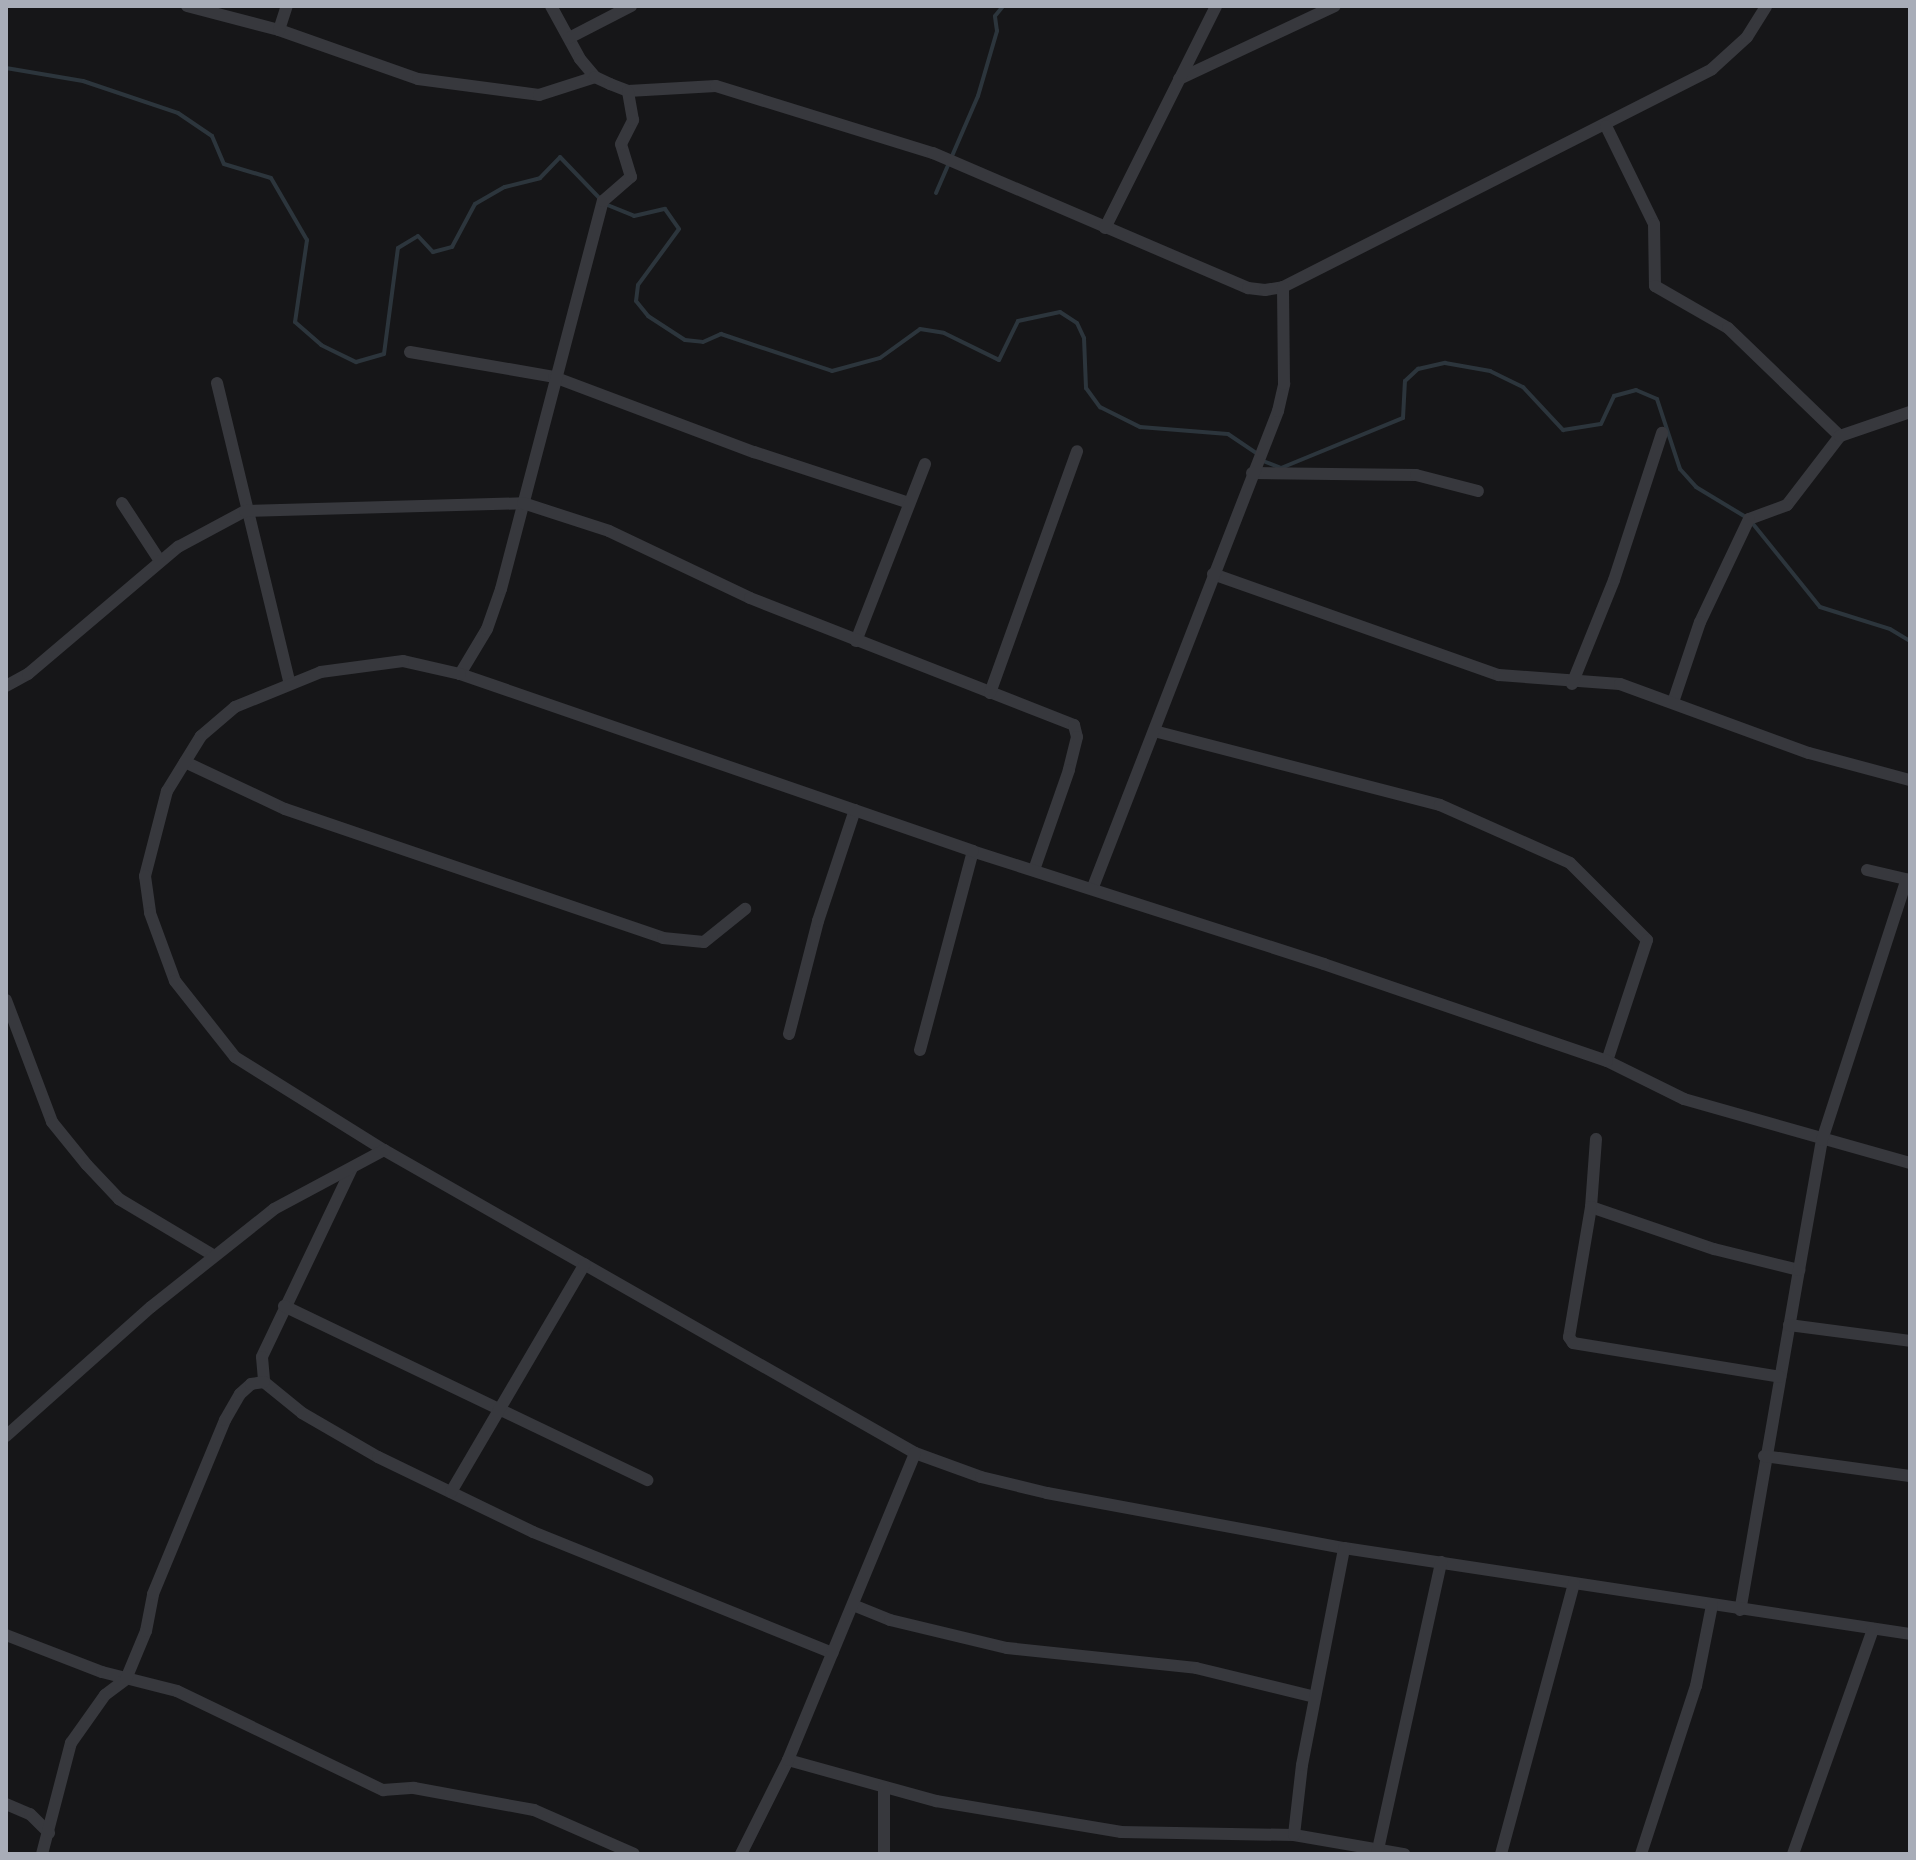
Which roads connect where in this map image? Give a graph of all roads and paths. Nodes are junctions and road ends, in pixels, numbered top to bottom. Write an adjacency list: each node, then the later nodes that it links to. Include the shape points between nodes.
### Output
1 (187, 6): 8 (street)
2 (287, 6): 8 (street)
3 (551, 6): 9 (street)
4 (631, 6): 9 (street)
5 (1216, 6): 11 (street)
6 (1335, 6): 11 (street)
7 (1766, 6): 13 (street, via 1747,37 1712,69)
8 (279, 30): 10 (street, via 418,79 539,95)
9 (569, 38): 10 (street)
10 (595, 77): 12 (street)
11 (1179, 79): 14 (street)
12 (628, 91): 14 (street, via 716,86 952,160); 17 (street, via 633,120 621,144 631,177 603,201)
13 (1606, 126): 15 (street); 21 (street, via 1654,224 1655,286 1662,295 1728,328)
14 (1105, 228): 15 (street, via 1248,288)
15 (1283, 287): 24 (street, via 1284,384)
16 (410, 352): 17 (street)
17 (554, 377): 27 (street); 28 (street)
18 (217, 383): 29 (street)
19 (1910, 412): 21 (street)
20 (1662, 433): 35 (street, via 1614,580)
21 (1840, 436): 38 (street, via 1787,505 1749,519 1700,622)
22 (1077, 451): 37 (street)
23 (925, 464): 28 (street)
24 (1254, 469): 25 (street, via 1416,475); 31 (street)
25 (1478, 491)
26 (122, 503): 30 (street)
27 (523, 503): 29 (street); 32 (street, via 609,531); 33 (street, via 487,629)
28 (909, 503): 32 (street)
29 (245, 511): 30 (street); 34 (street)
30 (160, 561): 36 (street, via 28,674)
31 (1213, 574): 35 (street, via 1499,675); 39 (street)
32 (856, 641): 37 (street)
33 (460, 674): 34 (street, via 403,661 362,663); 42 (street)
34 (289, 681): 40 (street, via 235,707 201,736)
35 (1572, 684): 38 (street, via 1620,684)
36 (6, 686)
37 (990, 693): 44 (street, via 1066,720 1077,737)
38 (1673, 702): 41 (street, via 1809,753)
39 (1158, 732): 47 (street); 52 (street, via 1440,805 1570,863 1647,940)
40 (185, 762): 48 (street, via 285,809 663,938 704,942); 55 (street, via 156,820 145,876 153,925 175,981 235,1057)
41 (1910, 780)
42 (855, 810): 43 (street); 50 (street, via 818,921)
43 (973, 851): 44 (street); 51 (street)
44 (1034, 870): 47 (street)
45 (1867, 870): 46 (street)
46 (1908, 880): 54 (street)
47 (1093, 887): 52 (street)
48 (745, 909)
49 (6, 1000): 59 (street, via 52,1122 119,1199)
50 (789, 1034)
51 (920, 1050)
52 (1607, 1061): 54 (street, via 1684,1099)
53 (1596, 1139): 58 (street)
54 (1822, 1140): 56 (street); 61 (street)
55 (384, 1150): 57 (street); 60 (street)
56 (1910, 1163)
57 (352, 1168): 59 (street, via 274,1209); 62 (street)
58 (1591, 1207): 61 (street, via 1714,1249); 65 (street, via 1569,1337 1573,1343)
59 (213, 1255): 68 (street)
60 (585, 1264): 67 (street); 70 (street)
61 (1799, 1270): 63 (street)
62 (284, 1306): 66 (street, via 262,1357); 67 (street)
63 (1789, 1325): 64 (street); 65 (street)
64 (1910, 1341)
65 (1780, 1377): 71 (street)
66 (264, 1382): 74 (street, via 302,1413); 85 (street, via 240,1394 225,1420 153,1594 146,1631)
67 (497, 1410): 73 (street); 74 (street)
68 (10, 1422): 69 (street)
69 (6, 1436)
70 (915, 1453): 75 (street, via 1047,1493); 78 (street)
71 (1764, 1456): 72 (street); 80 (street)
72 (1910, 1476)
73 (647, 1480)
74 (451, 1492): 84 (street, via 533,1532)
75 (1344, 1548): 76 (street); 86 (street)
76 (1441, 1562): 77 (street); 92 (street)
77 (1574, 1584): 79 (street); 98 (street)
78 (853, 1605): 84 (street); 86 (street, via 890,1620 1007,1648 1196,1668)
79 (1712, 1605): 80 (street); 99 (street, via 1696,1686)
80 (1740, 1610): 81 (street)
81 (1873, 1629): 82 (street); 100 (street)
82 (1910, 1634)
83 (6, 1635): 85 (street)
84 (832, 1653): 87 (street)
85 (126, 1679): 90 (street, via 105,1695 71,1743); 95 (street, via 177,1691 383,1790 414,1788 534,1810)
86 (1315, 1697): 91 (street)
87 (788, 1760): 88 (street); 93 (street)
88 (884, 1787): 91 (street, via 1121,1832); 96 (street)
89 (6, 1804): 90 (street, via 30,1814)
90 (49, 1833): 94 (street)
91 (1294, 1835): 92 (street)
92 (1378, 1852): 97 (street)
93 (741, 1853)
94 (42, 1854)
95 (634, 1854)
96 (884, 1854)
97 (1404, 1854)
98 (1501, 1854)
99 (1641, 1854)
100 (1793, 1854)

